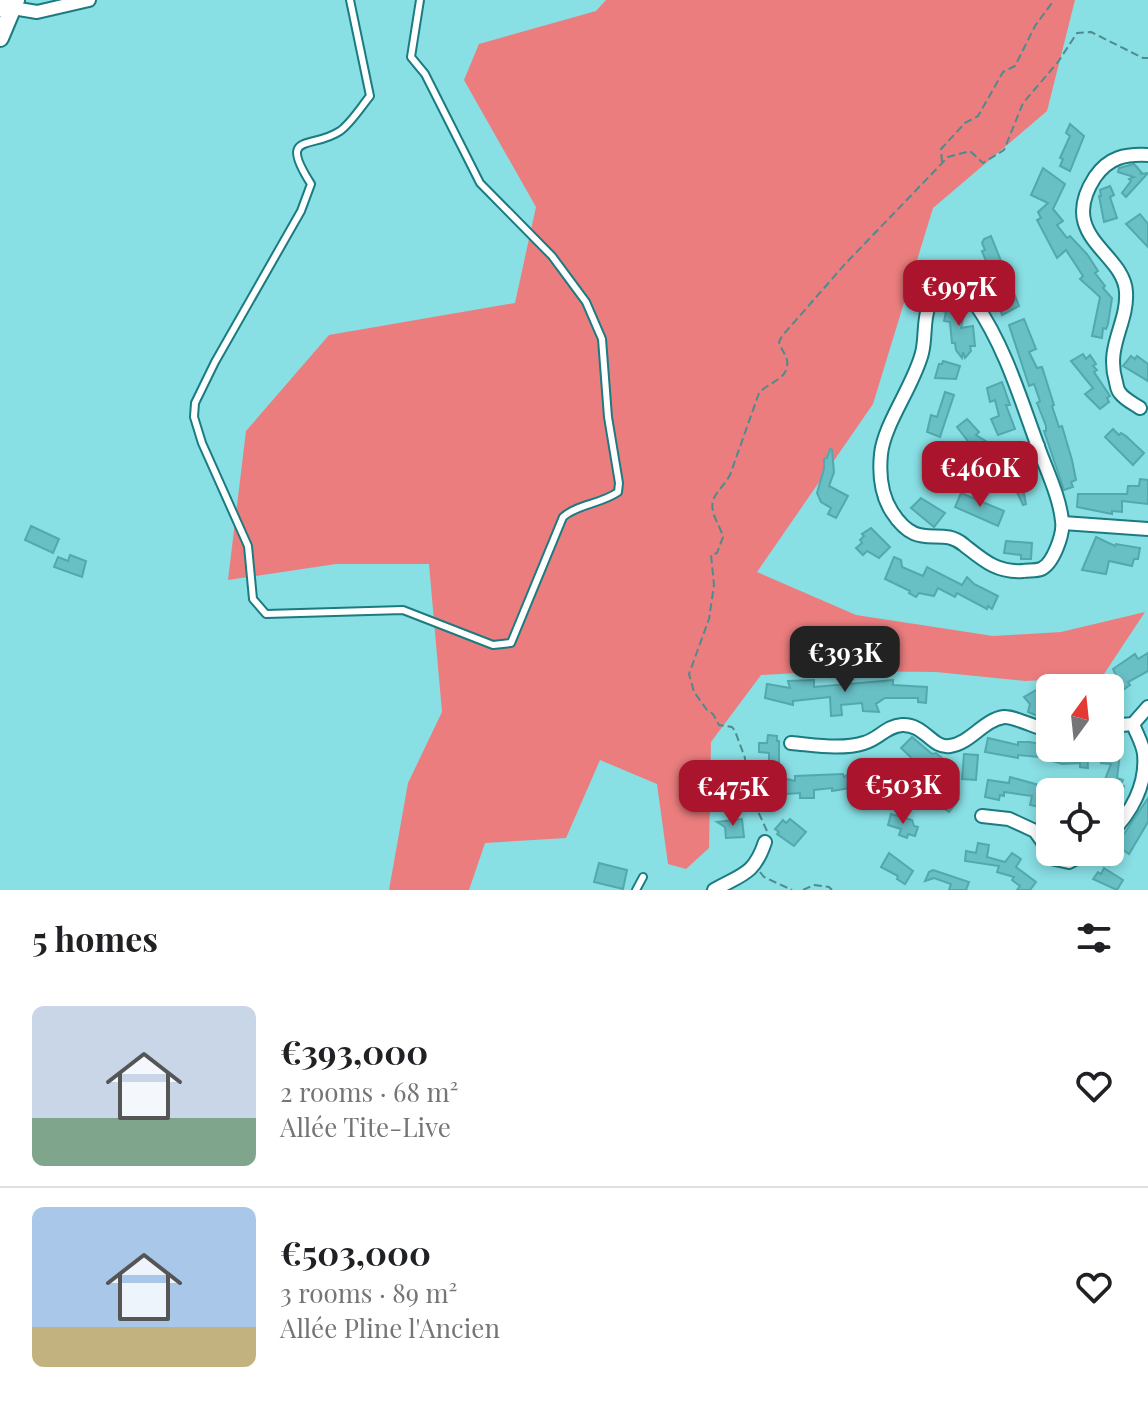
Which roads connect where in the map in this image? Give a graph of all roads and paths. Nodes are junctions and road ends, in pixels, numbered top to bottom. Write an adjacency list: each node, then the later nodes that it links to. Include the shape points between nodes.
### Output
1 (89, 0): 5 (street)
2 (350, 0): 3 (lane, via 370,96 338,132 298,148 311,184 301,211 215,362 195,403 194,417 248,546 253,599 266,614 403,610 493,645 511,643 563,517 618,492 602,339 586,302 552,256 480,183 425,74 411,57)
3 (420, 0)
4 (1054, 0): 8 (path, via 978,116 941,149)
5 (6, 14)
6 (1148, 58): 8 (path, via 1091,32 1077,33 1023,103 1004,150 983,163 970,151)
7 (1148, 155): 9 (street, via 1121,156 1101,168 1090,185 1083,216 1097,248 1126,288 1111,366 1120,393)
8 (942, 163): 22 (path, via 782,336 786,373 759,393 730,475 715,496 723,537 711,555 709,619 689,674 694,692 719,725 735,731 745,758 745,783 767,831)
9 (1140, 408)
10 (1038, 446): 11 (street, via 1010,459); 12 (street); 12 (street, via 1006,358 974,301 951,286 937,293 928,307 916,373 881,450 880,476 891,511 915,537 961,542 990,566 1011,572 1040,570 1048,563)
11 (1000, 453)
12 (1063, 523): 13 (street)
13 (1148, 529)
14 (1148, 707): 15 (street)
15 (1133, 724): 16 (street); 20 (street, via 1144,752 1134,805)
16 (1124, 725)
17 (1036, 728): 18 (street, via 1006,717 945,747 918,728 903,725 852,745)
18 (791, 743)
19 (982, 816): 21 (street, via 1009,819)
20 (1124, 817)
21 (1036, 832)
22 (765, 842): 23 (street)
23 (757, 863): 26 (street); 27 (path, via 764,877)
24 (643, 877): 25 (lane)
25 (636, 890)
26 (714, 890)
27 (792, 890)
28 (803, 890): 29 (path, via 814,885)
29 (832, 890)

